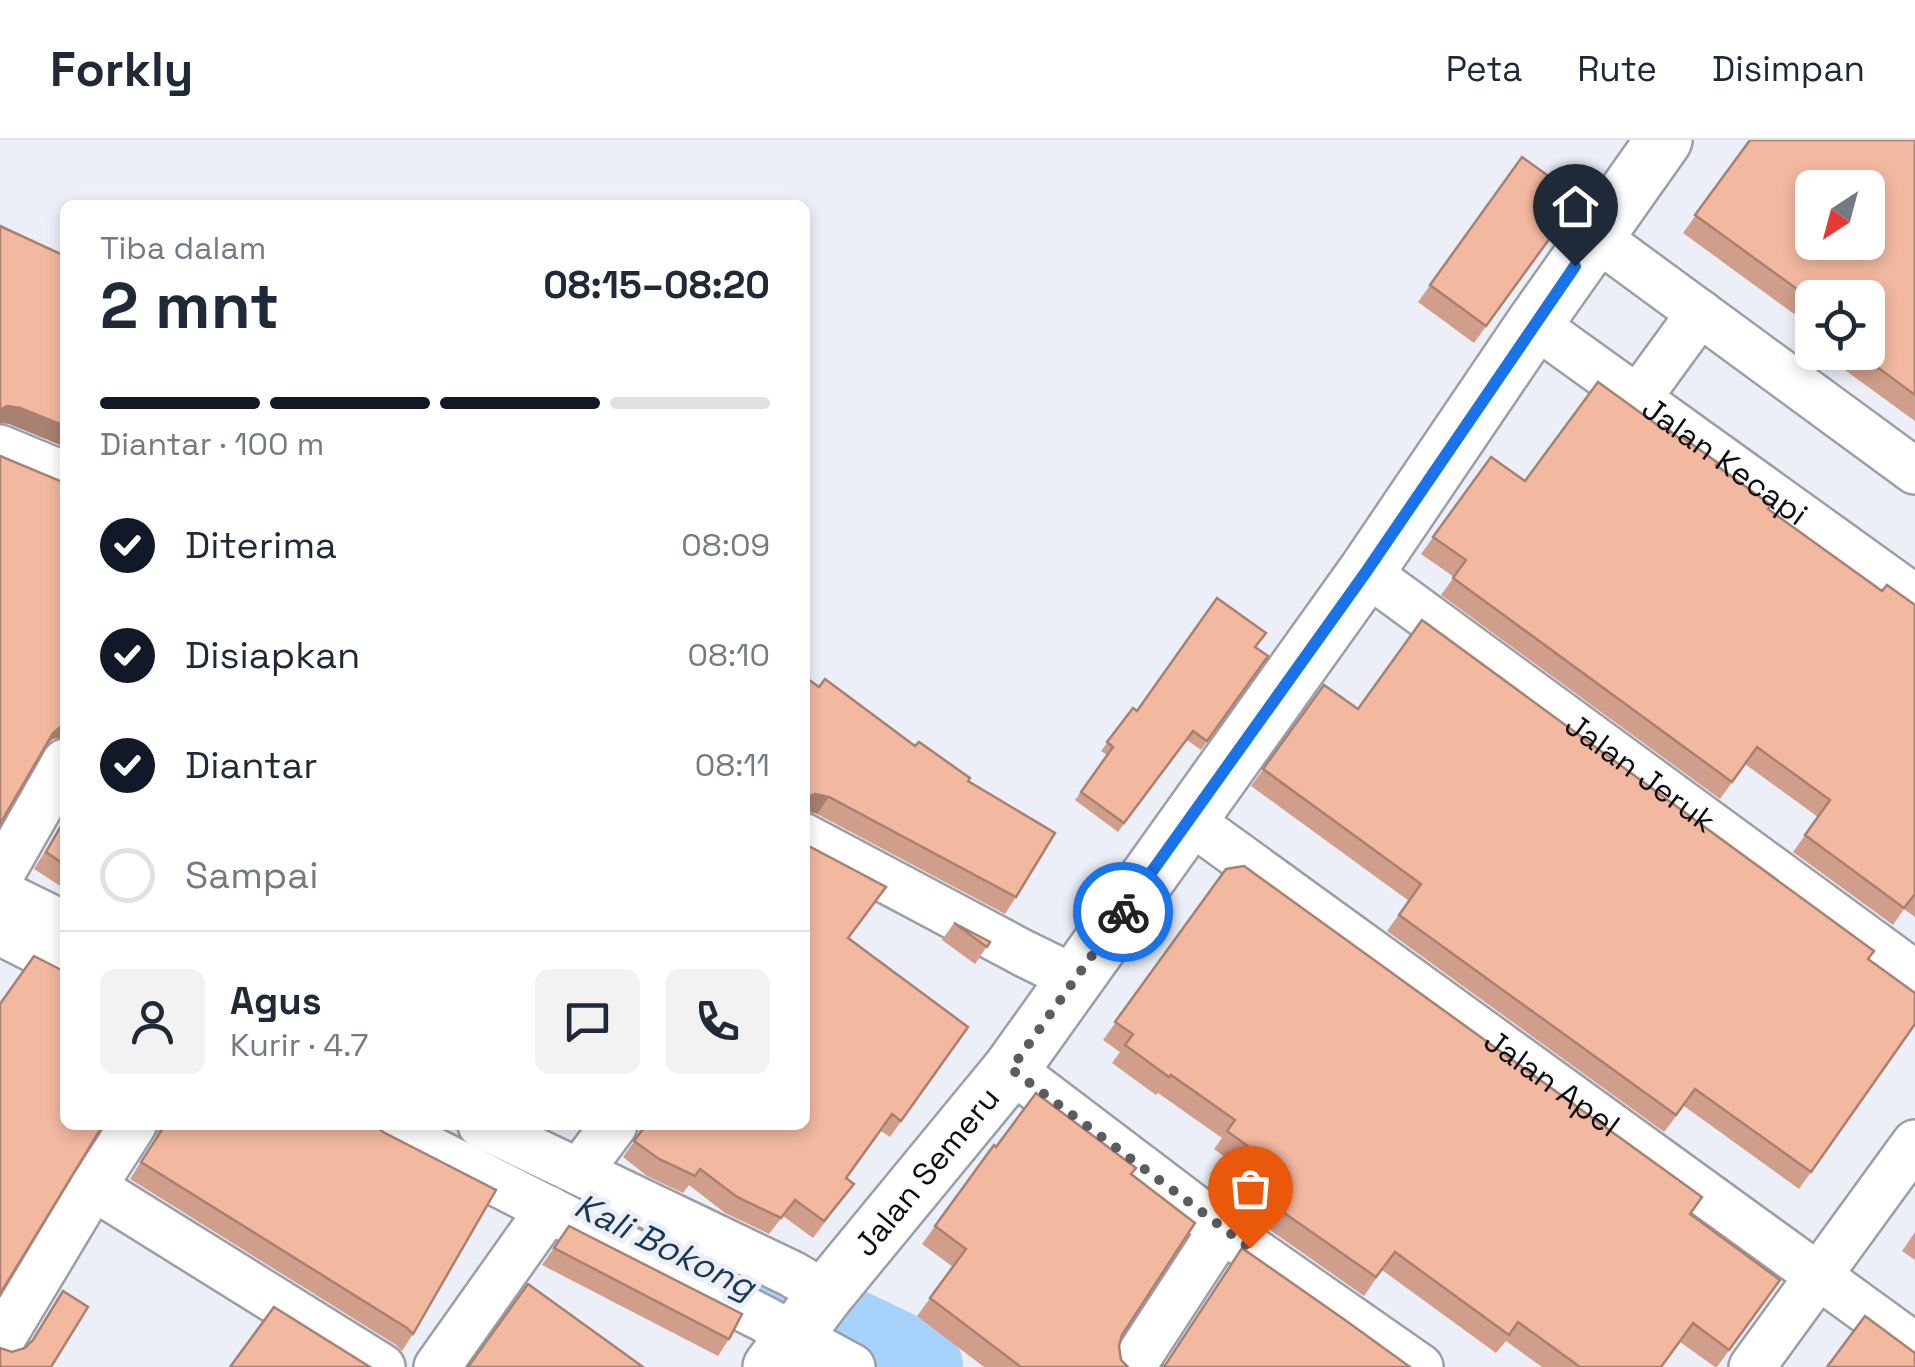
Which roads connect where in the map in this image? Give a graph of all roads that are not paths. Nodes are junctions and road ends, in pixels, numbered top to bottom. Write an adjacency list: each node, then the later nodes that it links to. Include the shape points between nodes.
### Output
1 (1664, 140): 2 (street, Jalan Semeru)
2 (1596, 237): 3 (street); 4 (street, Jalan Semeru)
3 (1700, 312): 5 (street); 7 (street)
4 (1534, 324): 5 (street, Jalan Kecapi); 9 (street, Jalan Semeru)
5 (1638, 398): 10 (street, Jalan Kecapi)
6 (0, 448): 8 (street)
7 (1915, 471)
8 (60, 473)
9 (1366, 572): 12 (street, Jalan Semeru); 19 (street, Jalan Jeruk)
10 (1915, 598)
11 (60, 771): 14 (street)
12 (1189, 820): 20 (street, Jalan Semeru); 31 (street, Jalan Apel)
13 (810, 846): 20 (street)
14 (0, 876)
15 (0, 893): 16 (street)
16 (60, 923)
17 (0, 932): 18 (street)
18 (60, 962)
19 (1915, 974)
20 (1076, 979): 21 (street, Jalan Semeru)
21 (1011, 1069): 30 (street); 32 (street, Jalan Semeru)
22 (129, 1130): 28 (street)
23 (393, 1130): 29 (street)
24 (491, 1130): 27 (street)
25 (610, 1130): 27 (street)
26 (1915, 1143): 31 (street)
27 (579, 1172): 32 (street, via 792,1274)
28 (93, 1187): 33 (street); 35 (street)
29 (549, 1209): 32 (street); 36 (street)
30 (1222, 1229): 38 (street); 39 (street)
31 (1818, 1276): 34 (street, Jalan Apel); 40 (street)
32 (802, 1326): 37 (street)
33 (0, 1342)
34 (1915, 1346)
35 (382, 1367)
36 (437, 1367)
37 (852, 1367)
38 (1132, 1367)
39 (1420, 1367)
40 (1752, 1367)

